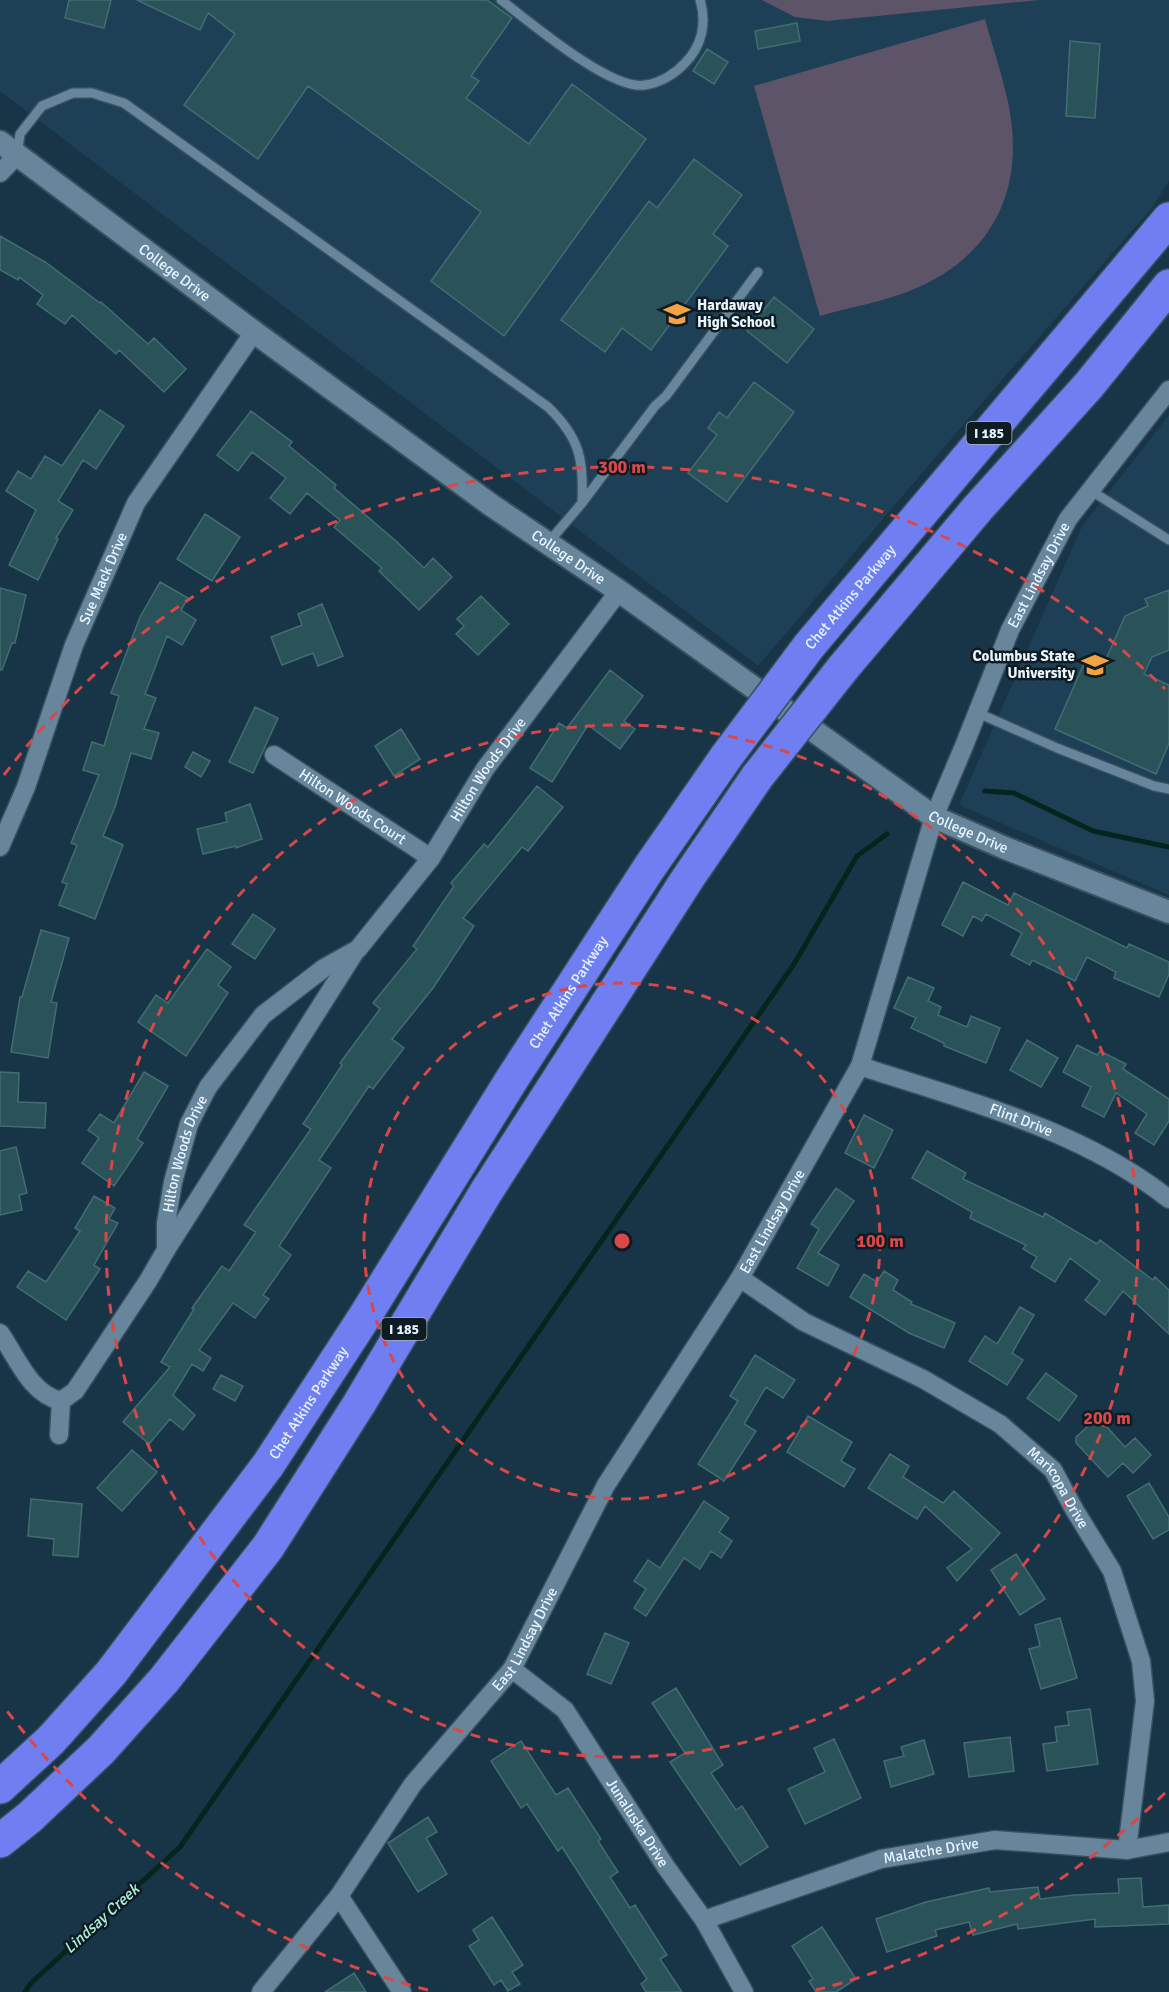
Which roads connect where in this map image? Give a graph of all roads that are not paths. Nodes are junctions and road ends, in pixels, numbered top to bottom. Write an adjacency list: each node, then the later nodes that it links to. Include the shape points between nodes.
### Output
1 (501, 0): 2 (lane, via 598,71 621,82 644,86 662,80 694,54 702,33)
2 (700, 0)
3 (9, 149): 4 (street); 8 (street, College Drive); 11 (lane, via 42,106 73,93 92,93 124,102 548,407 564,423 576,444 584,472)
4 (0, 173)
5 (1164, 223): 31 (highway, Chet Atkins Parkway / I 185, bridge, via 809,646 726,757 525,1059 268,1465 111,1673 51,1740)
6 (758, 272): 11 (lane)
7 (1169, 286): 32 (highway, I 185, bridge, via 1089,385 978,508 843,668 757,777 486,1192 268,1547 164,1680 108,1742)
8 (254, 332): 13 (street, College Drive); 19 (street, Sue Mack Drive, via 136,503 74,645 26,787)
9 (1169, 390): 10 (street, East Lindsay Drive)
10 (1090, 490): 12 (lane); 15 (street, East Lindsay Drive, via 1068,519 1010,630)
11 (582, 503): 13 (lane)
12 (1169, 540)
13 (548, 543): 14 (street, College Drive)
14 (619, 591): 18 (street, College Drive); 20 (street, Hilton Woods Drive, via 485,769)
15 (978, 713): 17 (lane, via 1057,748); 18 (street, East Lindsay Drive)
16 (274, 755): 20 (street, Hilton Woods Court)
17 (1169, 789)
18 (934, 817): 21 (street, College Drive); 23 (street, East Lindsay Drive)
19 (0, 847)
20 (431, 858): 22 (street, Hilton Woods Drive)
21 (1169, 912)
22 (357, 949): 25 (street, Hilton Woods Drive); 25 (street, Hilton Woods Drive, via 324,968 263,1015 208,1087 189,1124 173,1182)
23 (860, 1066): 24 (street, Flint Drive, via 1071,1139 1143,1178); 26 (street, East Lindsay Drive)
24 (1169, 1199)
25 (166, 1250): 28 (street, Hilton Woods Drive, via 75,1391)
26 (740, 1278): 30 (street, East Lindsay Drive, via 606,1485); 34 (street, Maricopa Drive, via 804,1322 923,1379 999,1424 1053,1470 1112,1571 1141,1661 1145,1701)
27 (0, 1333): 28 (street, via 34,1385 50,1398)
28 (61, 1401): 29 (street)
29 (59, 1435)
30 (512, 1669): 35 (street, East Lindsay Drive, via 413,1784); 36 (street, Junaluska Drive, via 565,1710 666,1867)
31 (0, 1787)
32 (0, 1841)
33 (1169, 1842): 34 (street, Malatche Drive)
34 (1127, 1850): 36 (street, Malatche Drive, via 995,1840 881,1859)
35 (339, 1896): 37 (street, East Lindsay Drive); 38 (street)
36 (705, 1920): 39 (street, Junaluska Drive)
37 (261, 1992)
38 (402, 1992)
39 (744, 1992)

